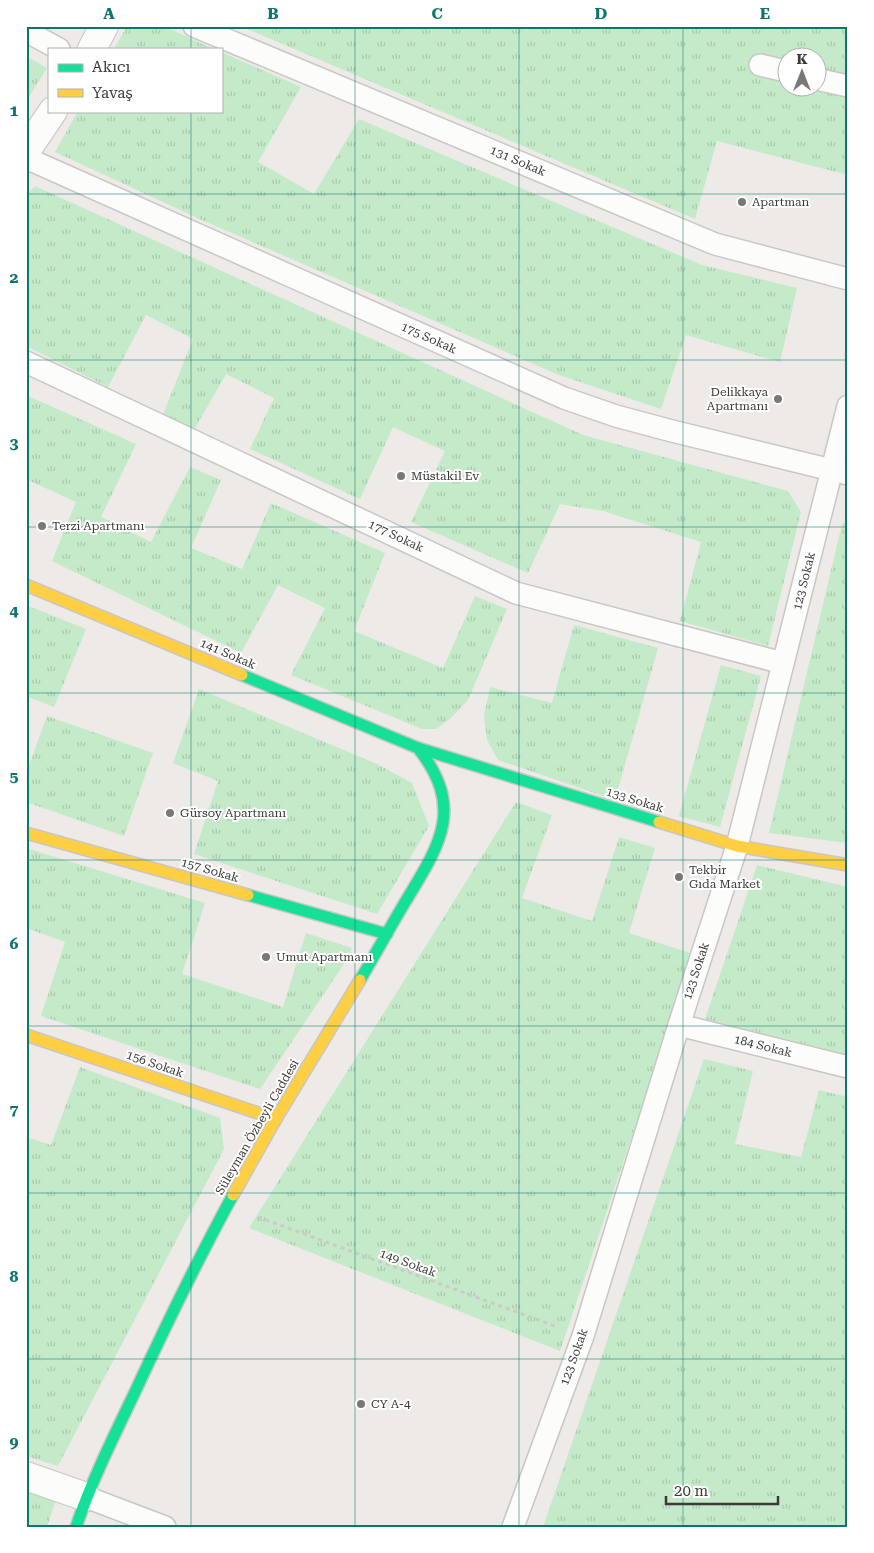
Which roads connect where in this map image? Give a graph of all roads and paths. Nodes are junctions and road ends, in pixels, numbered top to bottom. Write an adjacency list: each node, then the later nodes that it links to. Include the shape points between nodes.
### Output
1 (104, 26): 5 (street)
2 (194, 26): 13 (lane, 131 Sokak, via 715,244)
3 (26, 31): 4 (lane)
4 (57, 48)
5 (93, 48)
6 (760, 65): 7 (lane)
7 (776, 69)
8 (826, 81): 9 (lane)
9 (848, 86)
10 (52, 112): 11 (street)
11 (26, 152)
12 (26, 158): 16 (lane, 175 Sokak, via 564,398 635,421)
13 (848, 279)
14 (26, 362): 18 (lane, 177 Sokak, via 516,593)
15 (848, 406): 16 (lane, 123 Sokak)
16 (840, 472): 18 (lane, 123 Sokak)
17 (26, 585): 19 (street, 141 Sokak)
18 (783, 663): 21 (lane, 123 Sokak)
19 (418, 748): 21 (street, 133 Sokak); 23 (street, Süleyman Özbeyli Caddesi, via 438,778 445,818 436,848)
20 (26, 833): 23 (street, 157 Sokak)
21 (737, 846): 22 (street, 133 Sokak); 24 (lane, 123 Sokak)
22 (848, 865)
23 (387, 934): 27 (street, Süleyman Özbeyli Caddesi)
24 (679, 1025): 26 (lane, 184 Sokak); 29 (lane, 123 Sokak)
25 (26, 1035): 27 (street, 156 Sokak)
26 (848, 1068)
27 (276, 1119): 28 (street, Süleyman Özbeyli Caddesi)
28 (227, 1206): 29 (path, 149 Sokak); 31 (street, Süleyman Özbeyli Caddesi, via 182,1292)
29 (583, 1336): 34 (lane, 123 Sokak)
30 (26, 1476): 31 (street)
31 (86, 1497): 32 (street, Süleyman Özbeyli Caddesi); 33 (lane)
32 (76, 1527)
33 (165, 1527)
34 (513, 1527)

